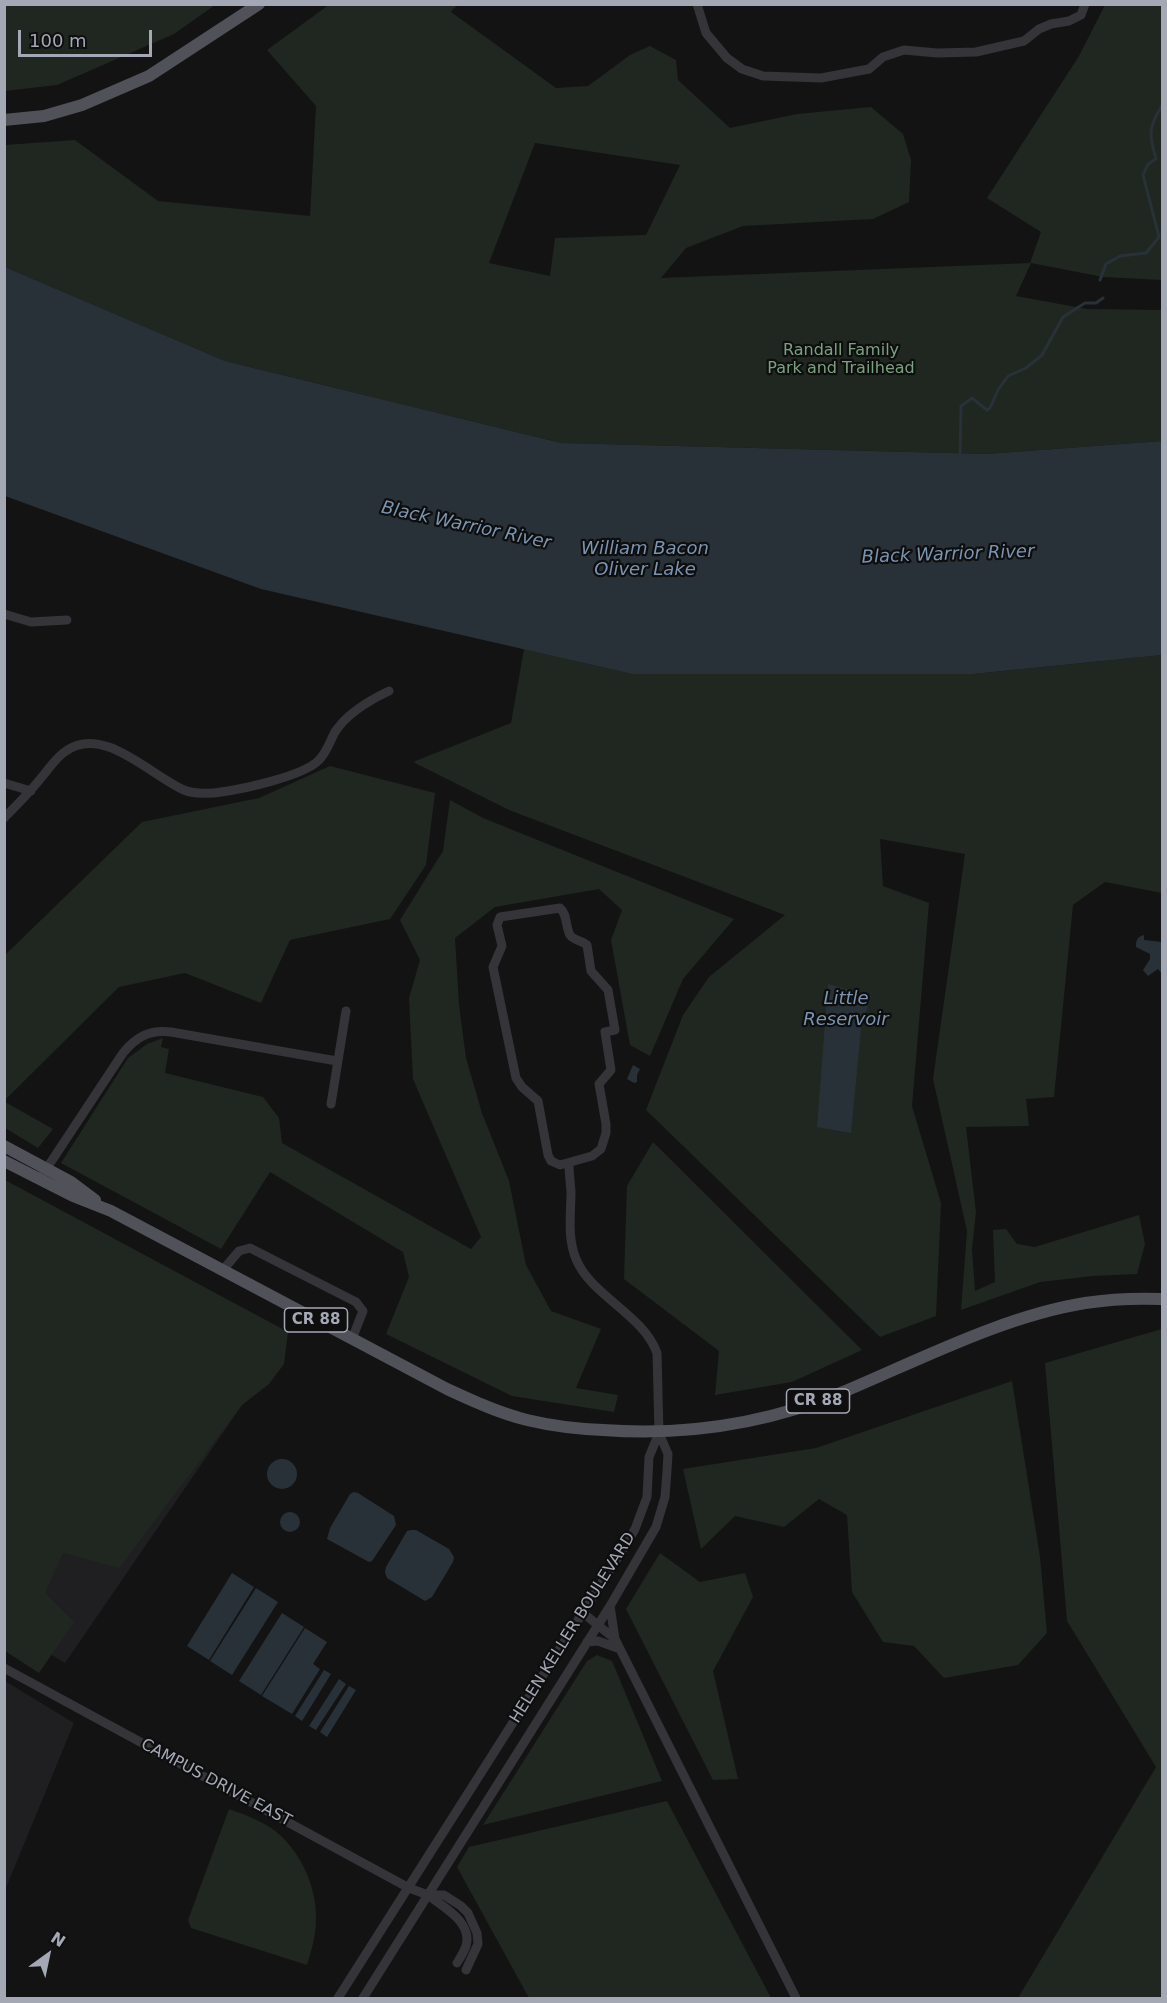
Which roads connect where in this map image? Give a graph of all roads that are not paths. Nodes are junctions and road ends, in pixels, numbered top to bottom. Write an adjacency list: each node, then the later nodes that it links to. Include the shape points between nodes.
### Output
1 (259, 4): 4 (main road, via 149,76 82,105 44,116)
2 (698, 4): 3 (street, via 706,33 727,58 742,69 796,78 821,78 868,69 883,57 904,50 976,52 1024,41 1039,29 1081,15)
3 (1085, 4)
4 (4, 120)
5 (4, 614): 6 (street, via 31,622)
6 (67, 620)
7 (389, 691): 9 (street, via 369,701 344,722 320,760 271,780 219,792 187,791 132,758 90,744 62,753)
8 (4, 783): 9 (street)
9 (31, 791): 10 (street)
10 (4, 818)
11 (346, 1011): 12 (street)
12 (337, 1062): 13 (street); 17 (street, via 160,1030 149,1033 123,1053)
13 (331, 1104)
14 (4, 1146): 17 (main road, CR 88)
15 (4, 1161): 18 (main road, CR 88)
16 (569, 1163): 16 (street, via 598,1154 604,1142 606,1124 599,1084 611,1070 605,1032 615,1030 608,990 591,971 587,945 570,935 563,910 503,915 498,920 502,946 493,967 516,1078 538,1101 551,1161); 23 (street, via 571,1246 586,1275 652,1341 657,1353)
17 (47, 1169): 18 (street); 19 (main road, CR 88)
18 (39, 1180): 19 (main road, CR 88)
19 (111, 1211): 20 (main road, CR 88)
20 (222, 1271): 22 (main road, CR 88); 22 (street, via 239,1251 250,1248 356,1302 363,1311)
21 (1162, 1299): 23 (main road, CR 88, via 1086,1303 1056,1310 997,1328 803,1407 744,1423)
22 (352, 1339): 23 (main road, CR 88, via 454,1392 527,1420 587,1429)
23 (659, 1433): 24 (street, HELEN KELLER BOULEVARD, via 668,1454 661,1516); 25 (street, HELEN KELLER BOULEVARD, via 649,1457 646,1497 635,1529)
24 (609, 1606): 26 (street, HELEN KELLER BOULEVARD); 27 (street)
25 (583, 1613): 26 (street); 31 (street, HELEN KELLER BOULEVARD)
26 (597, 1625): 27 (street); 28 (street, HELEN KELLER BOULEVARD)
27 (615, 1639): 29 (street)
28 (587, 1642): 29 (street, via 598,1641); 32 (street, HELEN KELLER BOULEVARD)
29 (620, 1649): 37 (street)
30 (4, 1668): 31 (street, CAMPUS DRIVE EAST)
31 (409, 1888): 32 (street, CAMPUS DRIVE EAST); 35 (street, HELEN KELLER BOULEVARD)
32 (428, 1895): 33 (street, via 462,1924 466,1945); 34 (street, via 444,1895 468,1913 474,1923 478,1944); 36 (street, HELEN KELLER BOULEVARD)
33 (457, 1963)
34 (466, 1970)
35 (338, 1998)
36 (363, 1998)
37 (796, 1998)

